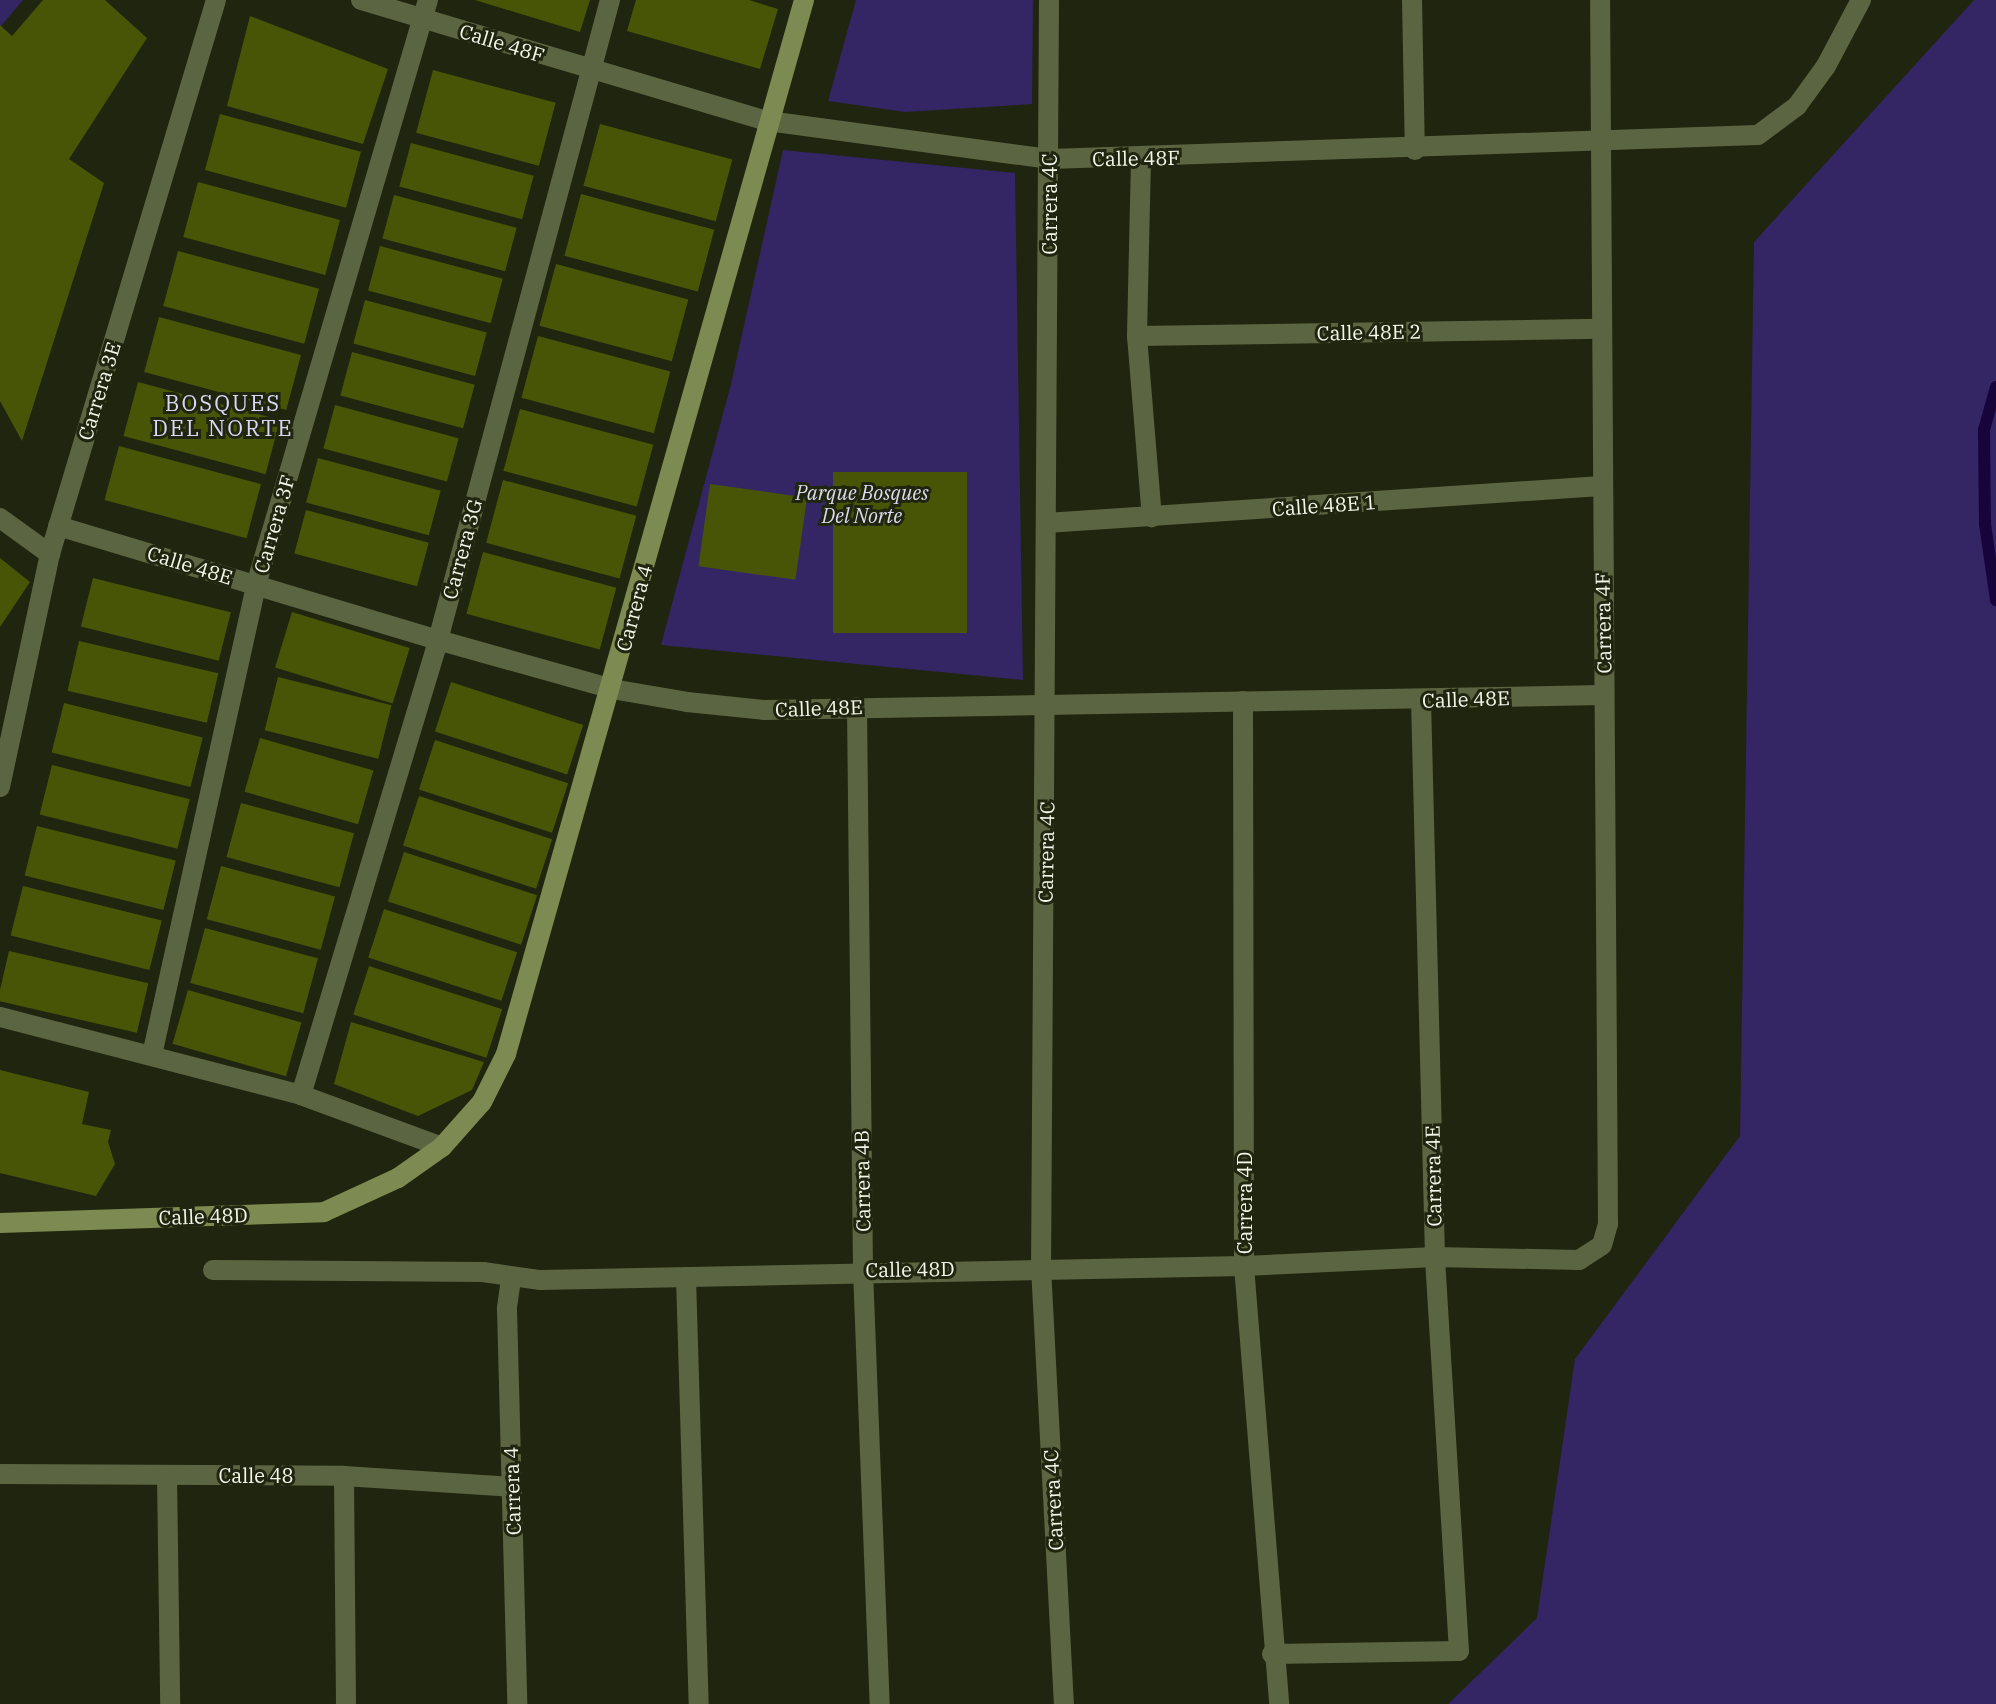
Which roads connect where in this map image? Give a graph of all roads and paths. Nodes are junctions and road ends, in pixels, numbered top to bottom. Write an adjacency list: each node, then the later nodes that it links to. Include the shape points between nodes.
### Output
1 (216, 0): 22 (street, Carrera 3E)
2 (361, 0): 9 (street, Calle 48F)
3 (610, 0): 10 (street, Carrera 3G)
4 (804, 0): 11 (main road, Carrera 4)
5 (1049, 0): 14 (street, Carrera 4C)
6 (1412, 0): 13 (street)
7 (1600, 0): 12 (street, Carrera 4F)
8 (1861, 0): 12 (street, Calle 48F, via 1826,66 1797,106 1758,135)
9 (425, 10): 10 (street, Calle 48F); 24 (street, Carrera 3F)
10 (590, 70): 11 (street, Calle 48F); 25 (street, Carrera 3G)
11 (768, 121): 14 (street, Calle 48F); 26 (main road, Carrera 4)
12 (1601, 143): 13 (street, Calle 48F); 16 (street, Carrera 4F)
13 (1415, 150): 15 (street, Calle 48F)
14 (1050, 159): 15 (street, Calle 48F); 21 (street, Carrera 4C)
15 (1141, 159): 17 (street)
16 (1601, 329): 17 (street, Calle 48E 2); 18 (street, Carrera 4F)
17 (1137, 336): 19 (street)
18 (1601, 486): 19 (street, Calle 48E 1); 27 (street, Carrera 4F)
19 (1152, 517): 21 (street, Calle 48E 1)
20 (0, 518): 23 (street)
21 (1046, 523): 30 (street, Carrera 4C)
22 (58, 526): 23 (street, Carrera 3E); 24 (street, Calle 48E)
23 (50, 554): 32 (street, Carrera 3E)
24 (256, 585): 25 (street, Calle 48E); 34 (street, Carrera 3F)
25 (438, 640): 26 (street, Calle 48E); 35 (street, Carrera 3G)
26 (612, 689): 31 (street, Calle 48E, via 764,710); 36 (main road, Carrera 4, via 506,1054 482,1102)
27 (1604, 695): 28 (street, Calle 48E); 39 (street, Carrera 4F, via 1608,1224)
28 (1421, 700): 29 (street, Calle 48E); 40 (street, Carrera 4E)
29 (1243, 701): 30 (street, Calle 48E); 41 (street, Carrera 4D)
30 (1047, 705): 31 (street, Calle 48E); 42 (street, Carrera 4C)
31 (857, 707): 44 (street, Carrera 4B)
32 (1, 779)
33 (0, 1017): 34 (street)
34 (152, 1055): 35 (street)
35 (301, 1095): 36 (street)
36 (442, 1147): 37 (main road, Carrera 4)
37 (398, 1178): 38 (main road, Calle 48D, via 324,1212)
38 (0, 1223)
39 (1602, 1245): 40 (street, Calle 48D, via 1579,1260)
40 (1435, 1257): 41 (street, Calle 48D); 51 (street, Carrera 4E, via 1459,1651)
41 (1244, 1266): 42 (street, Calle 48D); 51 (street, Carrera 4D)
42 (1041, 1267): 44 (street, Calle 48D); 57 (street, Carrera 4C)
43 (213, 1270): 46 (street, Calle 48D, via 483,1272)
44 (863, 1270): 45 (street, Calle 48D); 56 (street, Carrera 4B)
45 (686, 1277): 46 (street, Calle 48D); 55 (street)
46 (511, 1279): 50 (street, Carrera 4, via 507,1309)
47 (0, 1474): 48 (street, Calle 48)
48 (167, 1475): 49 (street, Calle 48); 52 (street)
49 (344, 1476): 50 (street, Calle 48); 53 (street)
50 (512, 1487): 54 (street, Carrera 4)
51 (1272, 1654): 58 (street, Carrera 4D)
52 (170, 1704)
53 (346, 1704)
54 (517, 1704)
55 (699, 1704)
56 (880, 1704)
57 (1064, 1704)
58 (1279, 1704)

